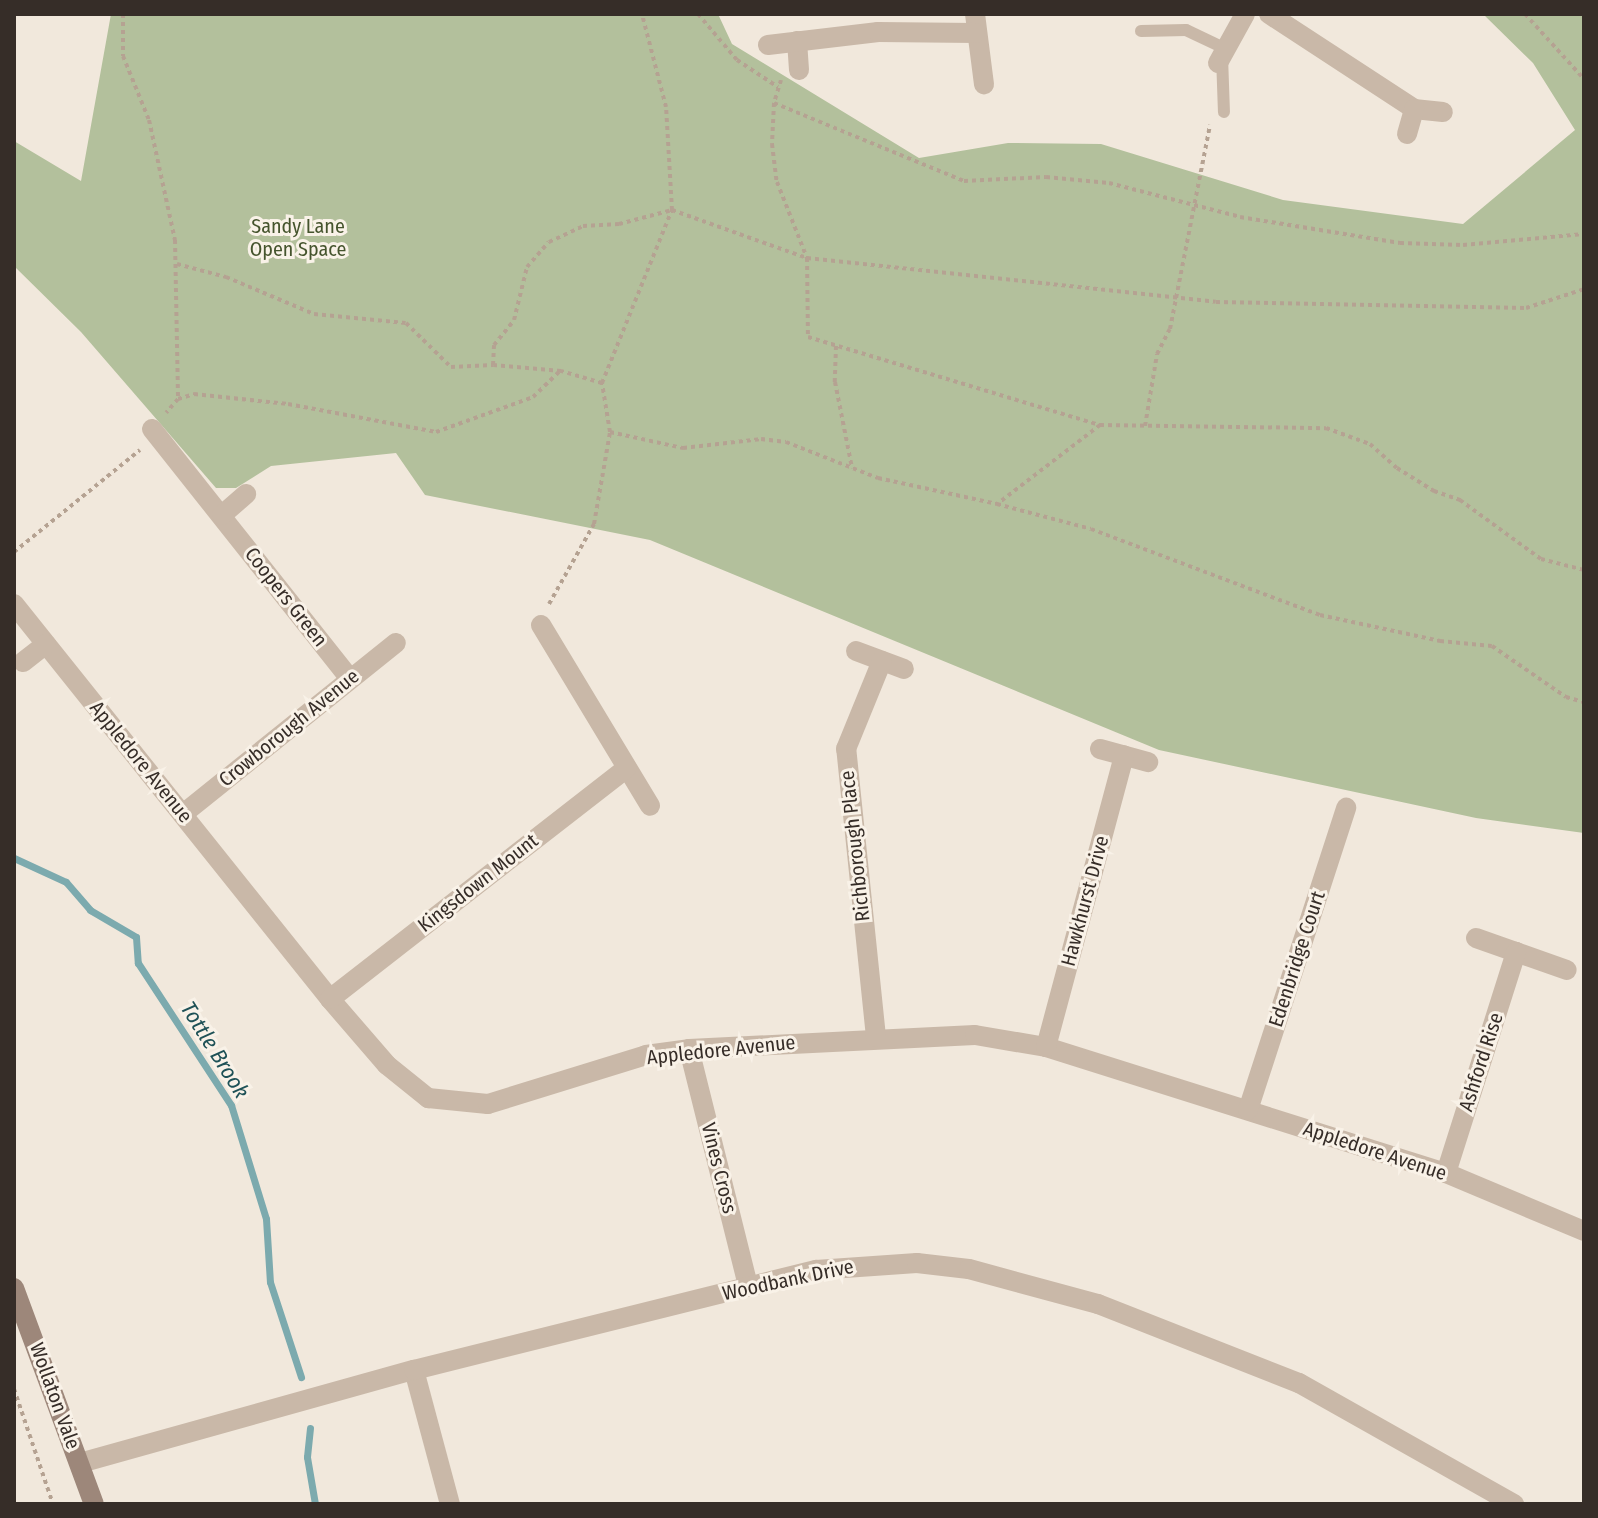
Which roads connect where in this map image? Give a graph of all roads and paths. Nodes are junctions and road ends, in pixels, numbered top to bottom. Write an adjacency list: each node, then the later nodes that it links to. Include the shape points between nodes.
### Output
1 (123, 14): 26 (path, via 123,56 149,120)
2 (642, 14): 23 (path, via 666,107)
3 (698, 14): 15 (path, via 737,60)
4 (1245, 14): 11 (street)
5 (1269, 14): 17 (street)
6 (1525, 14): 13 (path)
7 (975, 24): 9 (street); 14 (street)
8 (1141, 31): 11 (lane, via 1186,30)
9 (797, 41): 10 (street); 12 (street)
10 (768, 45)
11 (1222, 56): 18 (lane)
12 (799, 70): 15 (path, via 784,74)
13 (1584, 79)
14 (984, 84)
15 (778, 87): 16 (path)
16 (774, 103): 22 (path, via 964,181 1046,177 1109,183); 25 (path, via 777,182)
17 (1414, 109): 19 (street); 20 (street)
18 (1224, 112)
19 (1443, 112)
20 (1407, 134)
21 (1200, 167): 22 (path)
22 (1191, 206): 24 (path, via 1400,243 1463,245); 28 (path)
23 (672, 210): 25 (path); 30 (path, via 619,224 583,226 549,242 527,267 514,320 494,345); 32 (path)
24 (1584, 234)
25 (807, 258): 28 (path); 29 (path, via 808,337)
26 (177, 264): 30 (path, via 226,277 314,314 406,323 451,367); 33 (path)
27 (1584, 289): 28 (path, via 1526,308 1216,302)
28 (1174, 296): 35 (path)
29 (836, 346): 34 (path); 38 (path, via 844,447)
30 (493, 365): 31 (path)
31 (561, 371): 32 (path); 33 (path, via 533,397 436,432 288,404 194,394)
32 (602, 383): 37 (path)
33 (178, 399): 36 (path)
34 (1100, 425): 35 (path); 40 (path)
35 (1145, 426): 43 (path, via 1326,428 1370,444 1397,468 1460,500 1541,559)
36 (155, 432): 41 (street, Coopers Green); 42 (path)
37 (610, 432): 38 (path, via 683,448 761,439 786,442); 45 (path, via 594,524 560,578)
38 (852, 468): 40 (path)
39 (246, 494): 41 (street)
40 (997, 504): 53 (path, via 1091,529 1320,615 1440,641 1492,646 1566,697)
41 (222, 515): 52 (street, Coopers Green)
42 (14, 552)
43 (1584, 570)
44 (14, 604): 47 (street, Appledore Avenue)
45 (541, 625): 57 (street)
46 (396, 643): 52 (street, Crowborough Avenue)
47 (46, 644): 50 (street); 60 (street, Appledore Avenue)
48 (856, 651): 49 (street)
49 (882, 661): 51 (street); 65 (street, Richborough Place, via 846,749)
50 (23, 662)
51 (904, 669)
52 (350, 679): 60 (street, Crowborough Avenue)
53 (1584, 702)
54 (1100, 749): 55 (street)
55 (1124, 755): 56 (street); 66 (street, Hawkhurst Drive)
56 (1148, 762)
57 (627, 768): 58 (street); 64 (street, Kingsdown Mount)
58 (650, 806)
59 (1346, 808): 68 (street, Edenbridge Court)
60 (183, 814): 64 (street, Appledore Avenue)
61 (1476, 938): 62 (street)
62 (1516, 952): 63 (street); 69 (street, Ashford Rise)
63 (1567, 970)
64 (330, 999): 67 (street, Appledore Avenue, via 403,1080 428,1098 454,1104 488,1104 646,1055)
65 (876, 1037): 66 (street, Appledore Avenue, via 975,1035); 67 (street, Appledore Avenue)
66 (1046, 1047): 68 (street, Appledore Avenue)
67 (689, 1049): 71 (street, Vines Cross)
68 (1248, 1110): 69 (street, Appledore Avenue)
69 (1446, 1173): 70 (street, Appledore Avenue)
70 (1584, 1231)
71 (748, 1286): 73 (street, Woodbank Drive); 79 (street, Woodbank Drive, via 869,1263 969,1269 1030,1283 1299,1383)
72 (14, 1288): 75 (street, Wollaton Vale)
73 (414, 1370): 75 (street, Woodbank Drive); 78 (street)
74 (14, 1389): 76 (path)
75 (80, 1463): 77 (street, Wollaton Vale)
76 (53, 1504)
77 (94, 1504)
78 (450, 1504)
79 (1514, 1504)

